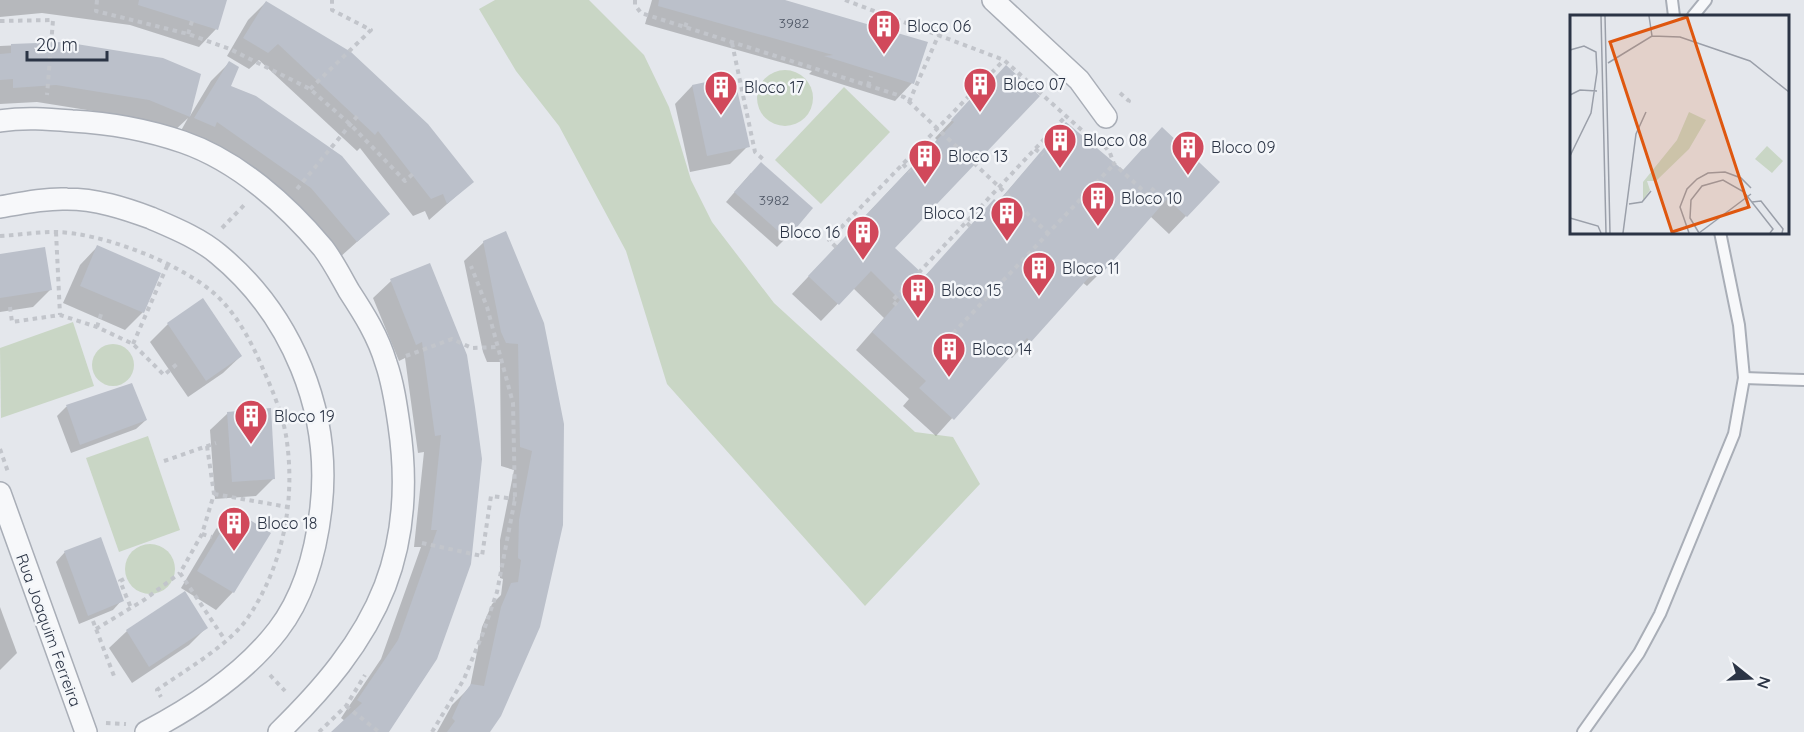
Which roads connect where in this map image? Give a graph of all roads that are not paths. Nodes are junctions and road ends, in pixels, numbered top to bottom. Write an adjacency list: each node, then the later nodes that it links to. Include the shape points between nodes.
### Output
1 (993, 0): 6 (street)
2 (1671, 0): 4 (lane)
3 (1706, 0): 5 (lane)
4 (1674, 15)
5 (1694, 15)
6 (1113, 113)
7 (0, 121): 15 (street, via 51,120 134,128 185,143 231,166 270,195 325,250 369,320 386,362 401,439 405,481 395,553 381,595 343,661)
8 (0, 207): 14 (street, via 67,199 102,202 179,230 216,253 251,284 285,333 309,386 324,460 318,536 304,584 278,630 254,656 180,714)
9 (1720, 234): 10 (lane, via 1739,324)
10 (1744, 378): 11 (lane); 16 (lane, via 1734,434 1660,614 1639,653)
11 (1804, 380)
12 (6, 488): 13 (street, Rua Joaquim Ferreira)
13 (92, 726)
14 (140, 728)
15 (279, 732)
16 (1583, 732)

